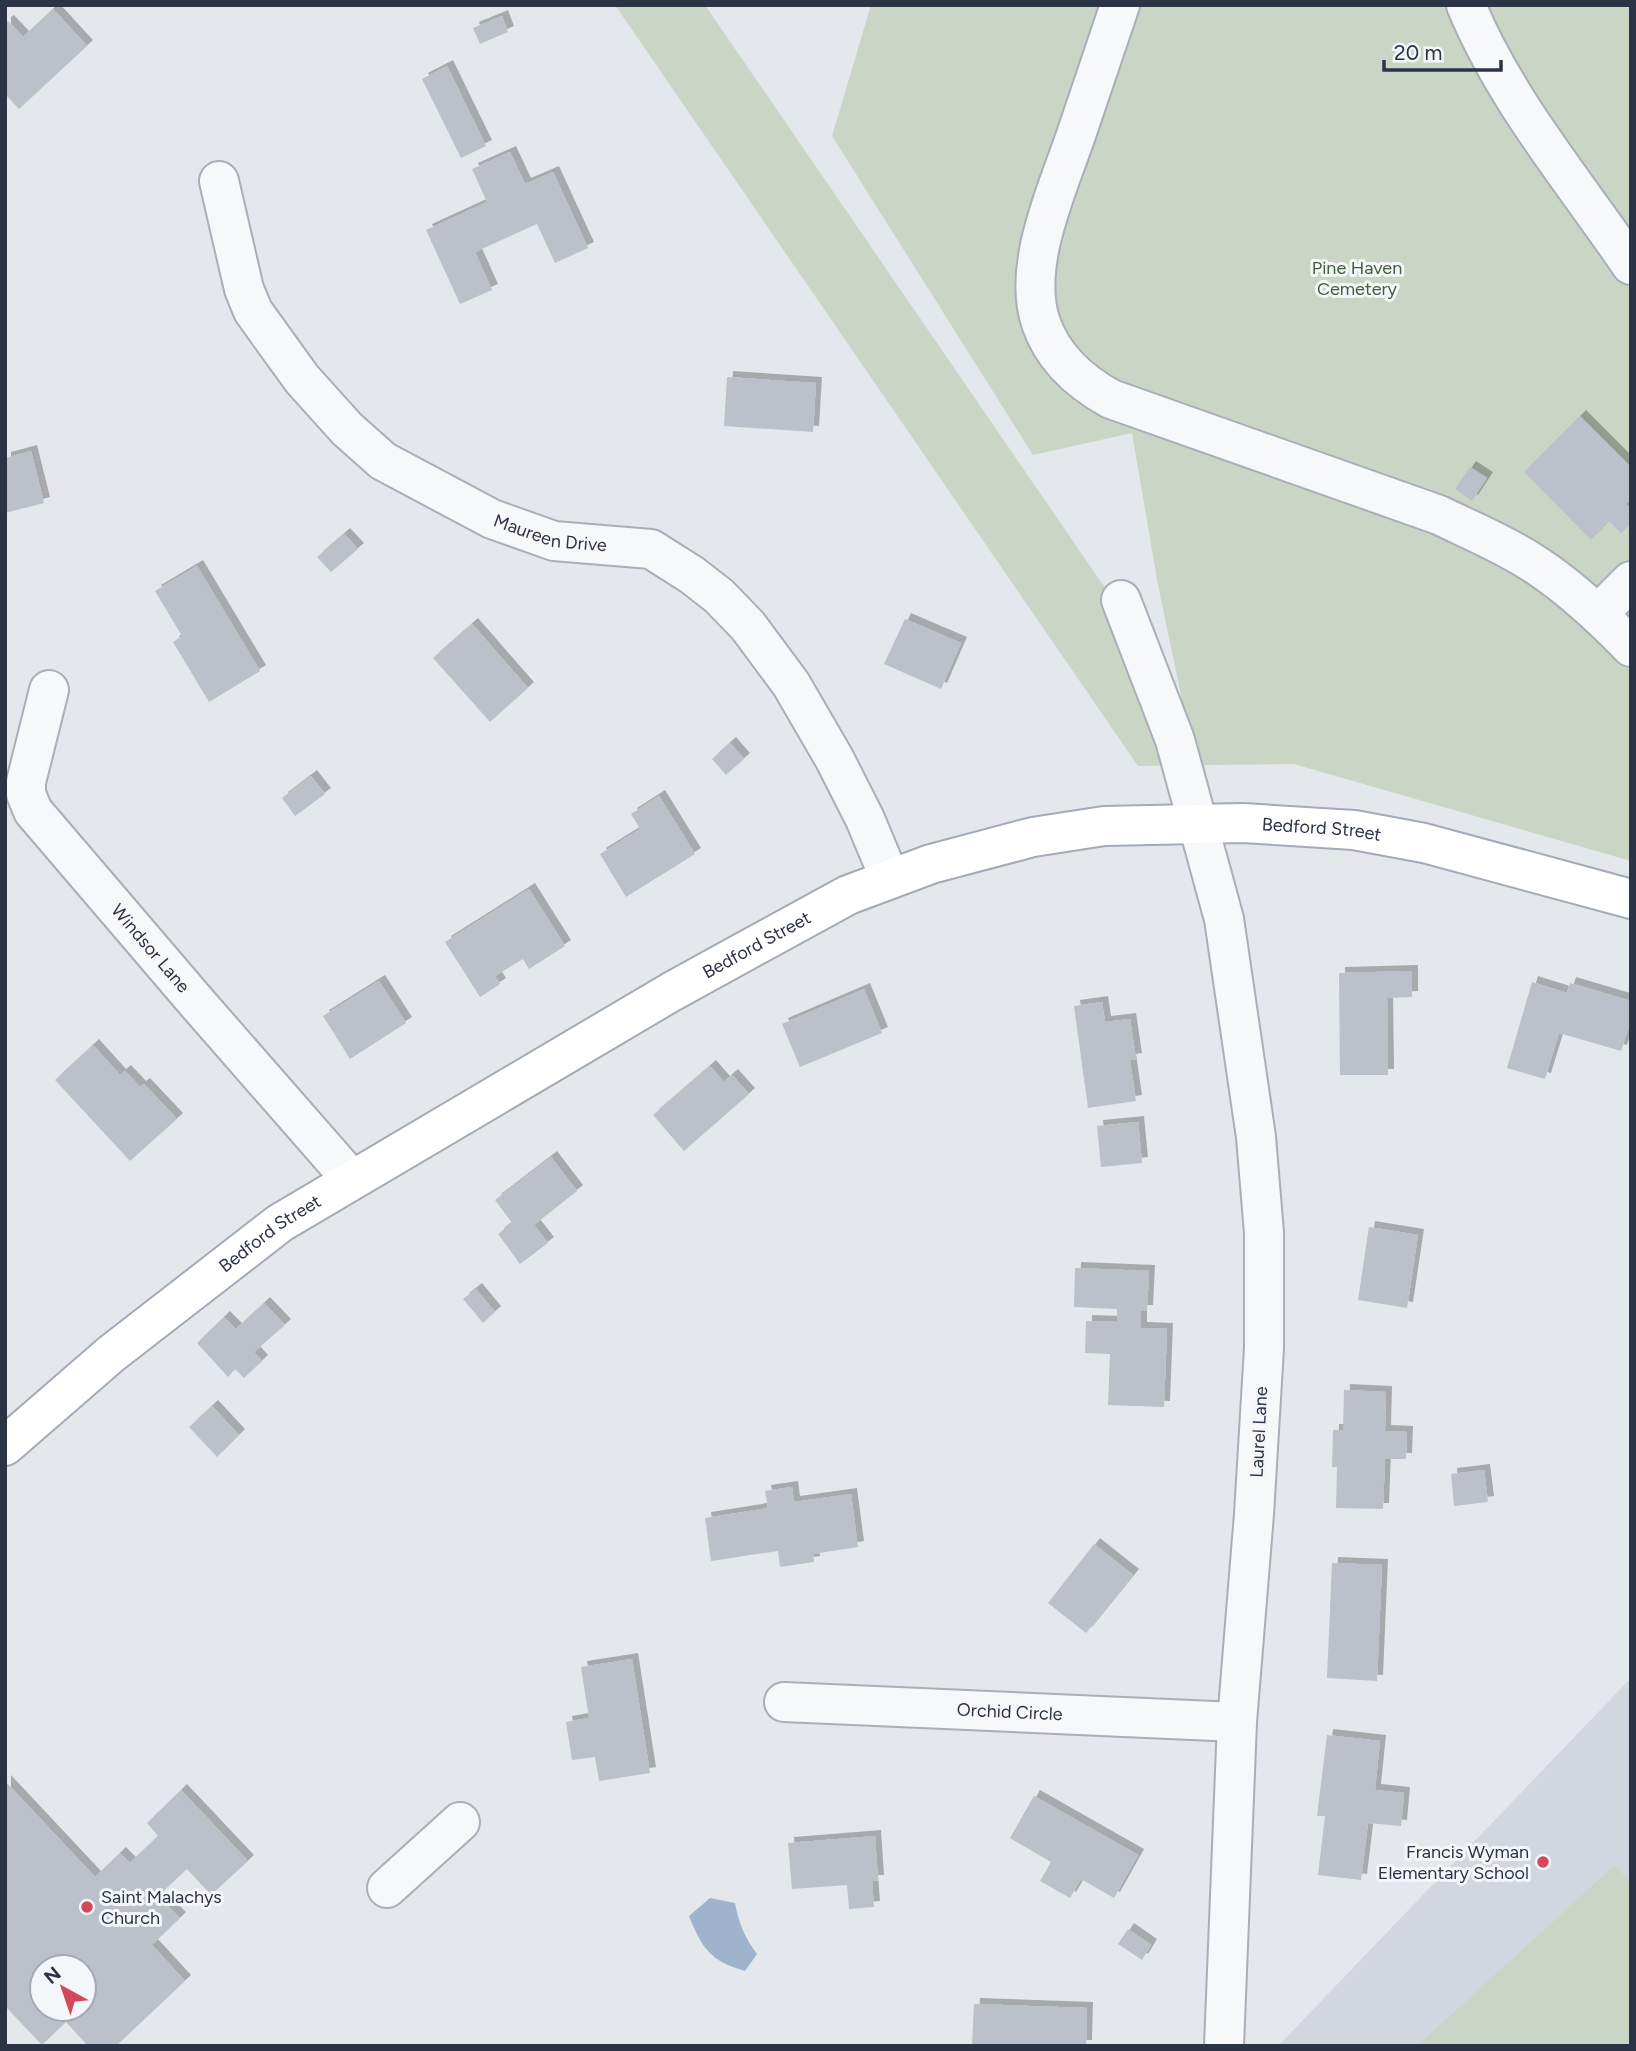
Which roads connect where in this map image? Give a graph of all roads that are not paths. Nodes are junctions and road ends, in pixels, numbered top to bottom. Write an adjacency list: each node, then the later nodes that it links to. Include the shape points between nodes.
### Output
1 (1120, 5): 7 (street, via 1051,204 1041,247 1037,293 1041,322 1065,365 1111,400 1449,520 1537,566)
2 (1466, 5): 4 (street, via 1513,95)
3 (219, 181): 11 (street, Maureen Drive, via 253,311 302,379 346,429 383,461 492,519 554,541 651,549 719,596 791,684 834,758)
4 (1631, 265)
5 (1631, 581): 7 (street)
6 (1121, 600): 10 (street, Laurel Lane, via 1175,740)
7 (1598, 614): 8 (street)
8 (1631, 647)
9 (49, 690): 13 (street, Windsor Lane, via 26,782 30,806)
10 (1197, 824): 11 (main road, Bedford Street, via 1104,826 1054,834); 12 (main road, Bedford Street, via 1354,830 1424,843); 16 (street, Laurel Lane, via 1224,919 1256,1137 1264,1233 1263,1362)
11 (890, 878): 13 (main road, Bedford Street, via 848,895 671,992)
12 (1631, 899)
13 (352, 1180): 14 (main road, Bedford Street, via 271,1230 111,1354)
14 (5, 1446)
15 (783, 1702): 16 (street, Orchid Circle)
16 (1237, 1722): 19 (street, Laurel Lane)
17 (460, 1822): 18 (street)
18 (387, 1888)
19 (1224, 2046)

